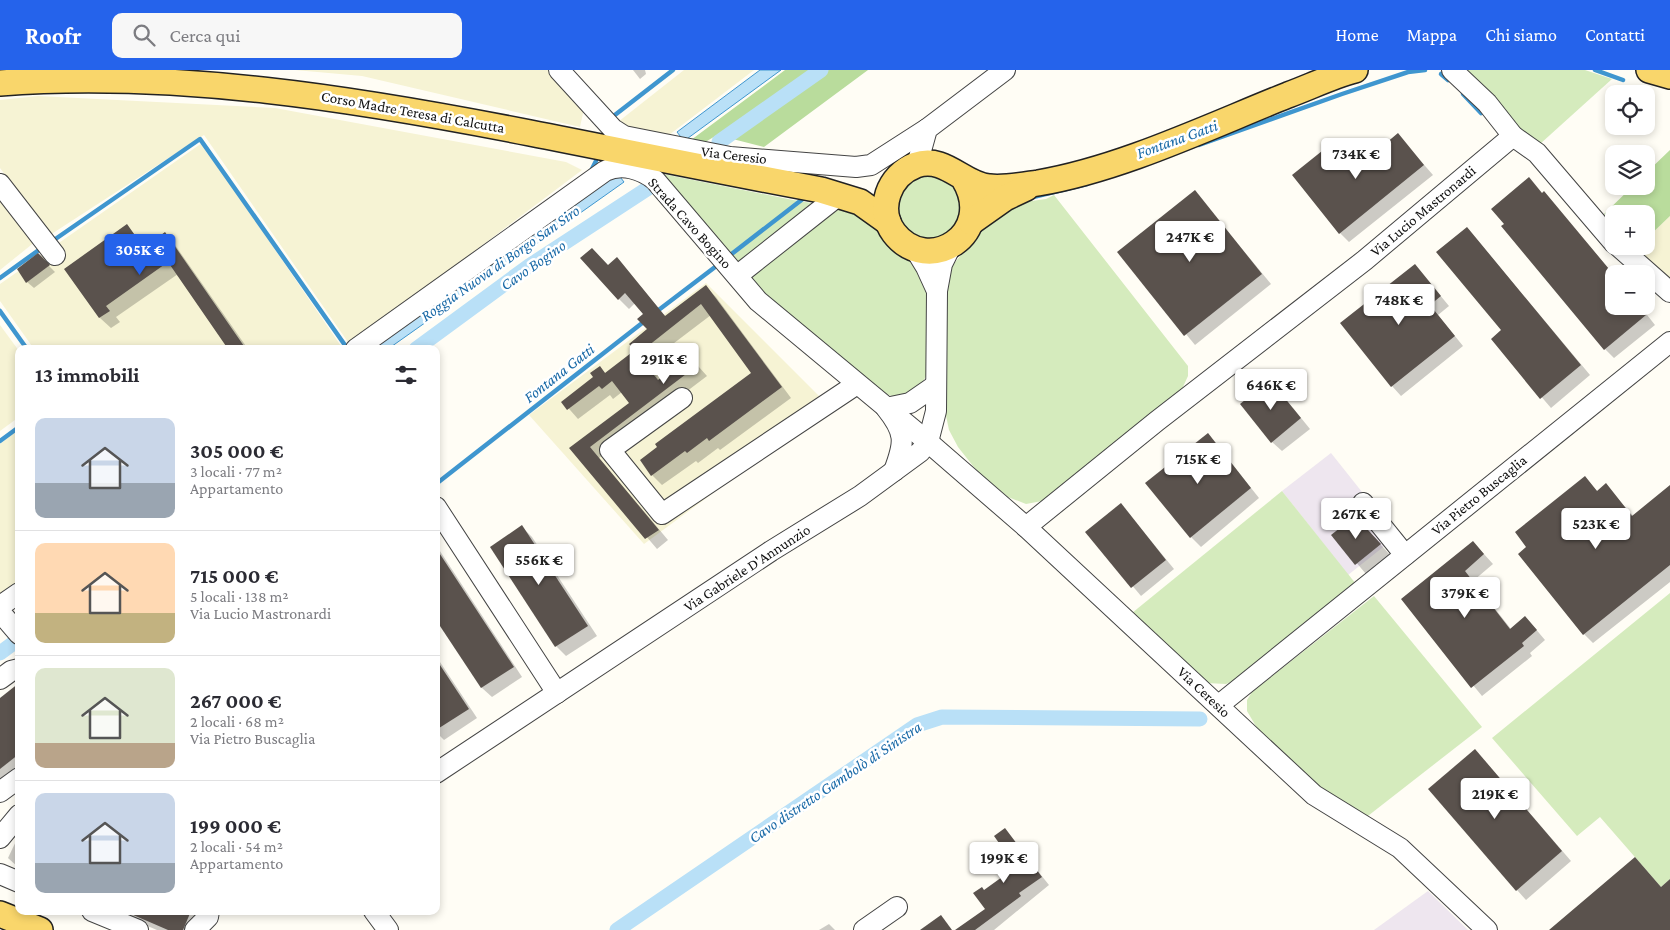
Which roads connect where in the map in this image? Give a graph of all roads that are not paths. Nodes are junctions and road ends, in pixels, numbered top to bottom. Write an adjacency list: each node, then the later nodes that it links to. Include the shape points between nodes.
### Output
1 (559, 70): 8 (street, Via Ceresio, via 613,129 624,136 730,156 872,166)
2 (1006, 70): 8 (street)
3 (1355, 70): 13 (main road, via 1105,167)
4 (1452, 70): 9 (street, via 1487,103)
5 (1649, 70): 6 (main road)
6 (1670, 76)
7 (0, 83): 15 (main road, Corso Madre Teresa di Calcutta, via 82,79 283,90 443,116)
8 (926, 133): 10 (street); 11 (street)
9 (1512, 136): 18 (street, via 1537,153); 38 (street, Via Lucio Mastronardi, via 1365,260)
10 (917, 165): 11 (main road, via 934,163); 12 (main road, via 904,171)
11 (957, 174): 13 (main road, via 989,187); 17 (main road, via 973,200)
12 (893, 182): 15 (main road, Corso Madre Teresa di Calcutta); 16 (main road, via 886,201)
13 (1038, 183): 17 (main road, via 1005,198)
14 (0, 184): 21 (street)
15 (829, 193): 16 (main road, Corso Madre Teresa di Calcutta, via 860,202); 23 (street)
16 (888, 222): 20 (main road, via 899,238)
17 (971, 222): 19 (main road, via 963,236)
18 (1605, 232)
19 (951, 246): 20 (main road, via 933,251); 24 (street, via 942,264)
20 (915, 249): 24 (street)
21 (56, 255)
22 (1628, 255): 25 (street)
23 (738, 275): 27 (street, Strada Cavo Bogino, via 655,180 640,171 615,167); 28 (street, Strada Cavo Bogino, via 758,301)
24 (937, 291): 29 (street)
25 (1670, 292)
26 (1670, 342): 39 (street, Via Pietro Buscaglia)
27 (362, 345)
28 (857, 384): 30 (street, via 662,514 610,450); 31 (street, Strada Cavo Bogino)
29 (936, 385): 31 (street, via 910,403); 32 (street)
30 (682, 398)
31 (886, 408): 33 (street, Strada Cavo Bogino); 35 (street, via 896,420 903,437)
32 (936, 411): 33 (street); 34 (street)
33 (928, 442): 34 (street, Via Ceresio); 35 (street, Via Gabriele D'Annunzio)
34 (955, 466): 35 (street, via 930,462); 38 (street, Via Ceresio)
35 (894, 472): 44 (street, Via Gabriele D'Annunzio)
36 (1363, 503): 39 (street)
37 (440, 513): 44 (street)
38 (1026, 527): 45 (street, Via Ceresio)
39 (1405, 555): 45 (street, Via Pietro Buscaglia)
40 (15, 601): 41 (street)
41 (7, 618)
42 (15, 670): 43 (street)
43 (0, 679)
44 (557, 693): 46 (street, Via Gabriele D'Annunzio)
45 (1219, 705): 63 (street, Via Ceresio, via 1314,795 1400,848)
46 (440, 770)
47 (15, 781): 48 (street)
48 (0, 792)
49 (15, 820): 50 (street)
50 (0, 838)
51 (0, 874): 52 (street)
52 (15, 880)
53 (897, 907): 62 (street)
54 (0, 914): 58 (main road)
55 (102, 915): 59 (street)
56 (208, 915): 60 (street)
57 (377, 915): 61 (street)
58 (35, 929)
59 (138, 930)
60 (195, 930)
61 (388, 930)
62 (864, 930)
63 (1487, 930)

